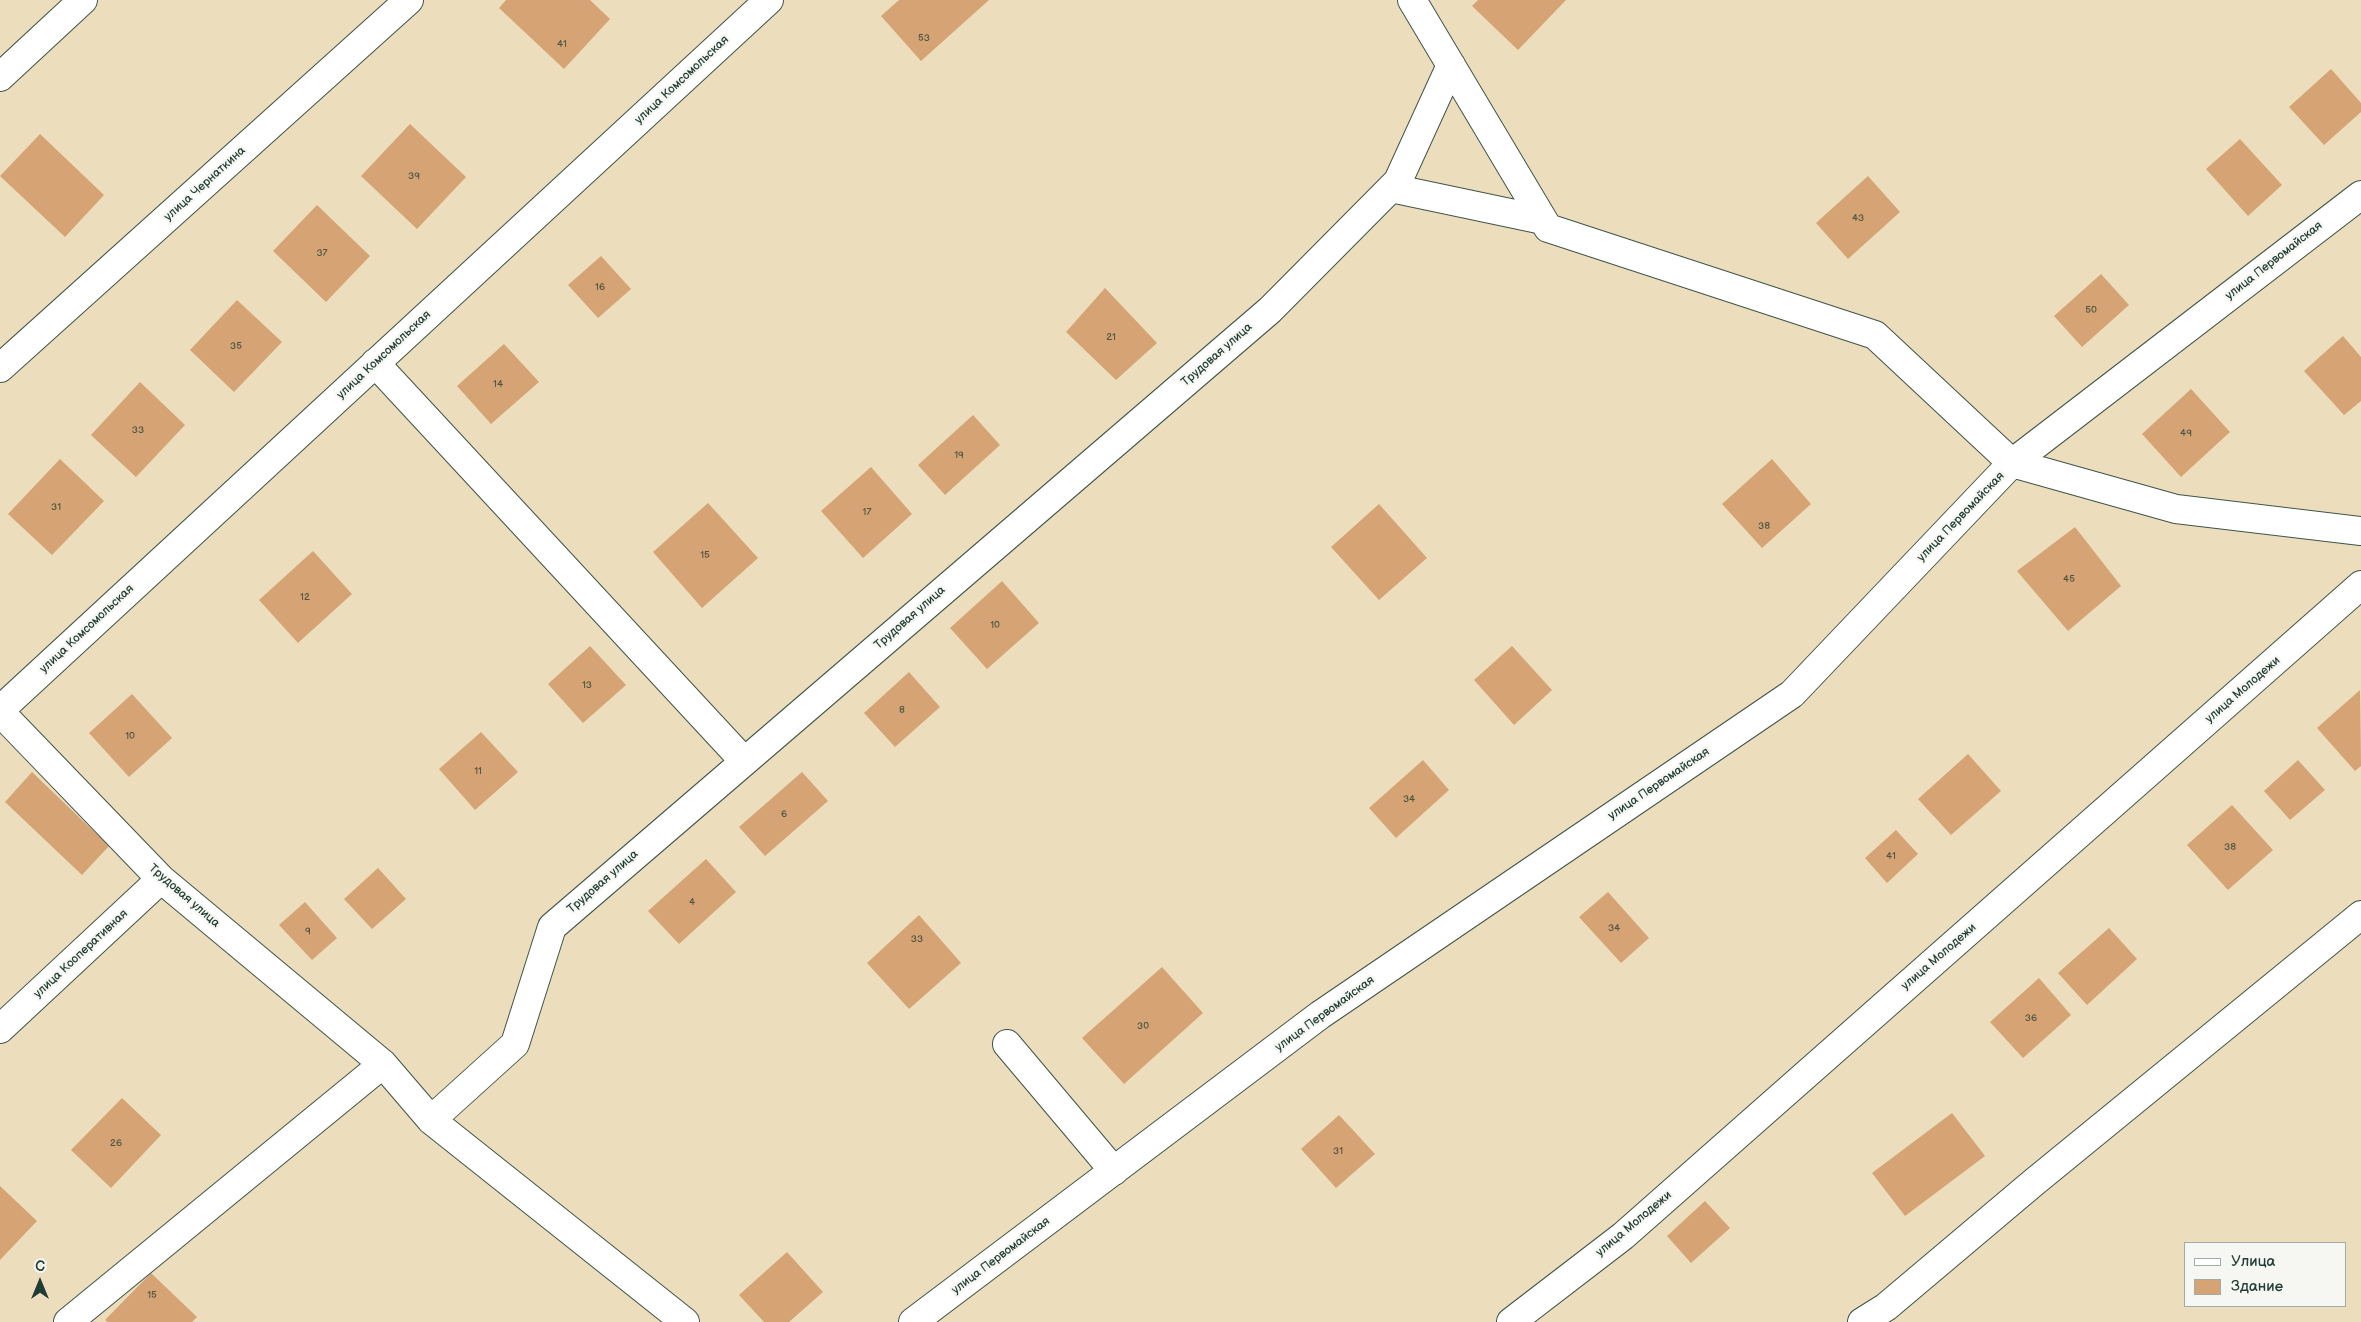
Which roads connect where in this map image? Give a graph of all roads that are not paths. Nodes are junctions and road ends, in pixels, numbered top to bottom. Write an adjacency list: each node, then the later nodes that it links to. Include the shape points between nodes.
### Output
1 (83, 0): 6 (street)
2 (409, 0): 11 (street, улица Чернаткина)
3 (769, 0): 10 (street, улица Комсомольская)
4 (1412, 0): 5 (street)
5 (1451, 65): 7 (street, Трудовая улица, via 1398,181); 9 (street)
6 (0, 77)
7 (1391, 188): 9 (street); 16 (street, Трудовая улица, via 1270,310)
8 (2361, 195): 12 (street, улица Первомайская)
9 (1543, 220): 12 (street, via 1548,228 1875,335)
10 (375, 363): 15 (street, улица Комсомольская); 16 (street)
11 (0, 368)
12 (2012, 463): 13 (street, via 2176,509); 23 (street, улица Первомайская, via 1792,694 1320,1015)
13 (2361, 532)
14 (2361, 585): 27 (street, улица Молодежи, via 1624,1236)
15 (0, 711): 17 (street, Трудовая улица)
16 (744, 761): 22 (street, Трудовая улица, via 552,927 515,1044)
17 (162, 879): 19 (street, улица Кооперативная); 21 (street, Трудовая улица)
18 (2361, 915): 28 (street, via 1886,1307)
19 (0, 1029)
20 (1007, 1044): 23 (street)
21 (383, 1064): 22 (street, Трудовая улица); 24 (street)
22 (431, 1120): 25 (street)
23 (1114, 1171): 26 (street, улица Первомайская)
24 (68, 1322)
25 (685, 1322)
26 (914, 1322)
27 (1511, 1322)
28 (1862, 1322)

